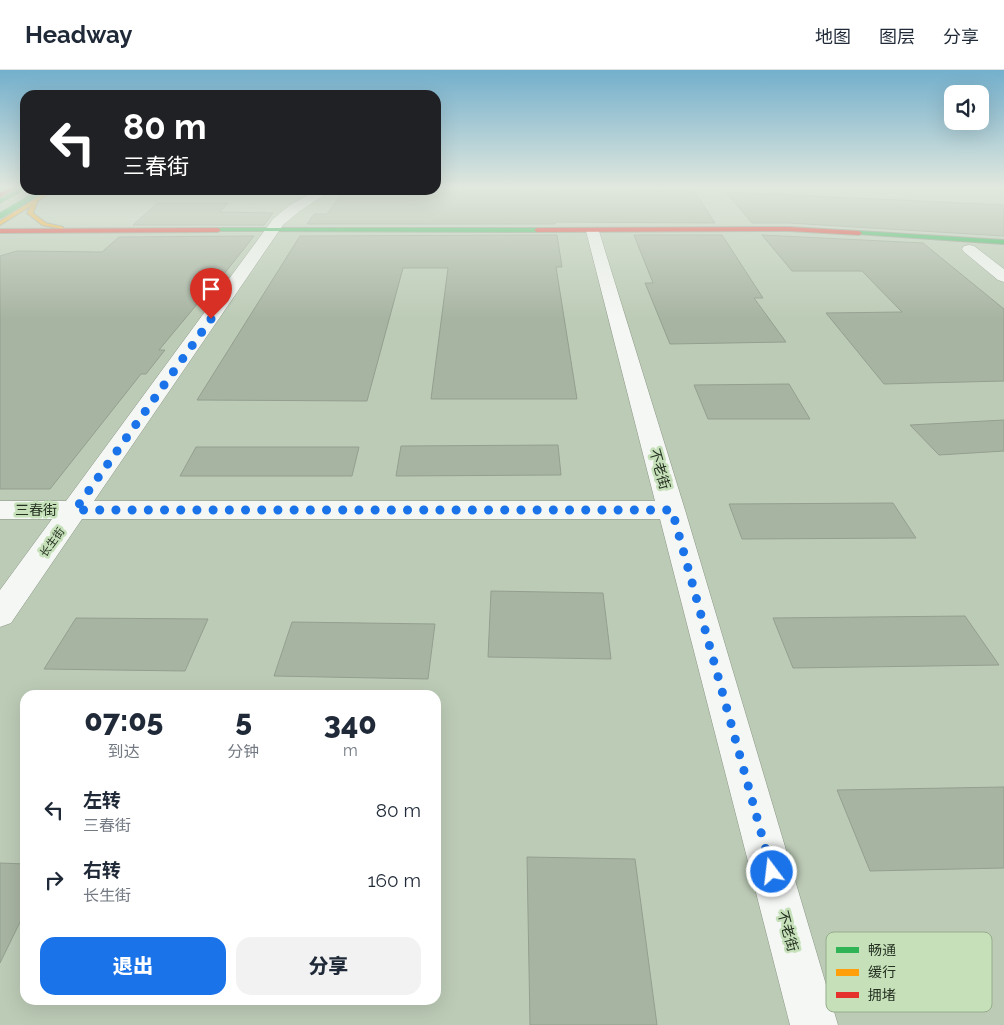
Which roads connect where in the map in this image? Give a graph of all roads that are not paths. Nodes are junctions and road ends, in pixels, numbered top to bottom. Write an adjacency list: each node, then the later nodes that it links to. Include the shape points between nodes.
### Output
1 (0, 231): 2 (main road)
2 (82, 231): 5 (main road)
3 (713, 231): 6 (main road)
4 (815, 231): 8 (main road)
5 (271, 233): 6 (main road); 7 (main road, via 50,236); 13 (street, 长生街)
6 (594, 233): 9 (main road); 14 (street, 不老街)
7 (1, 240)
8 (1004, 242)
9 (969, 249): 10 (main road); 11 (street)
10 (1004, 251)
11 (1004, 277)
12 (0, 510): 13 (street, 三春街)
13 (75, 510): 14 (street, 三春街); 15 (street, 长生街)
14 (672, 510): 16 (street, 不老街)
15 (0, 614)
16 (814, 1025)

